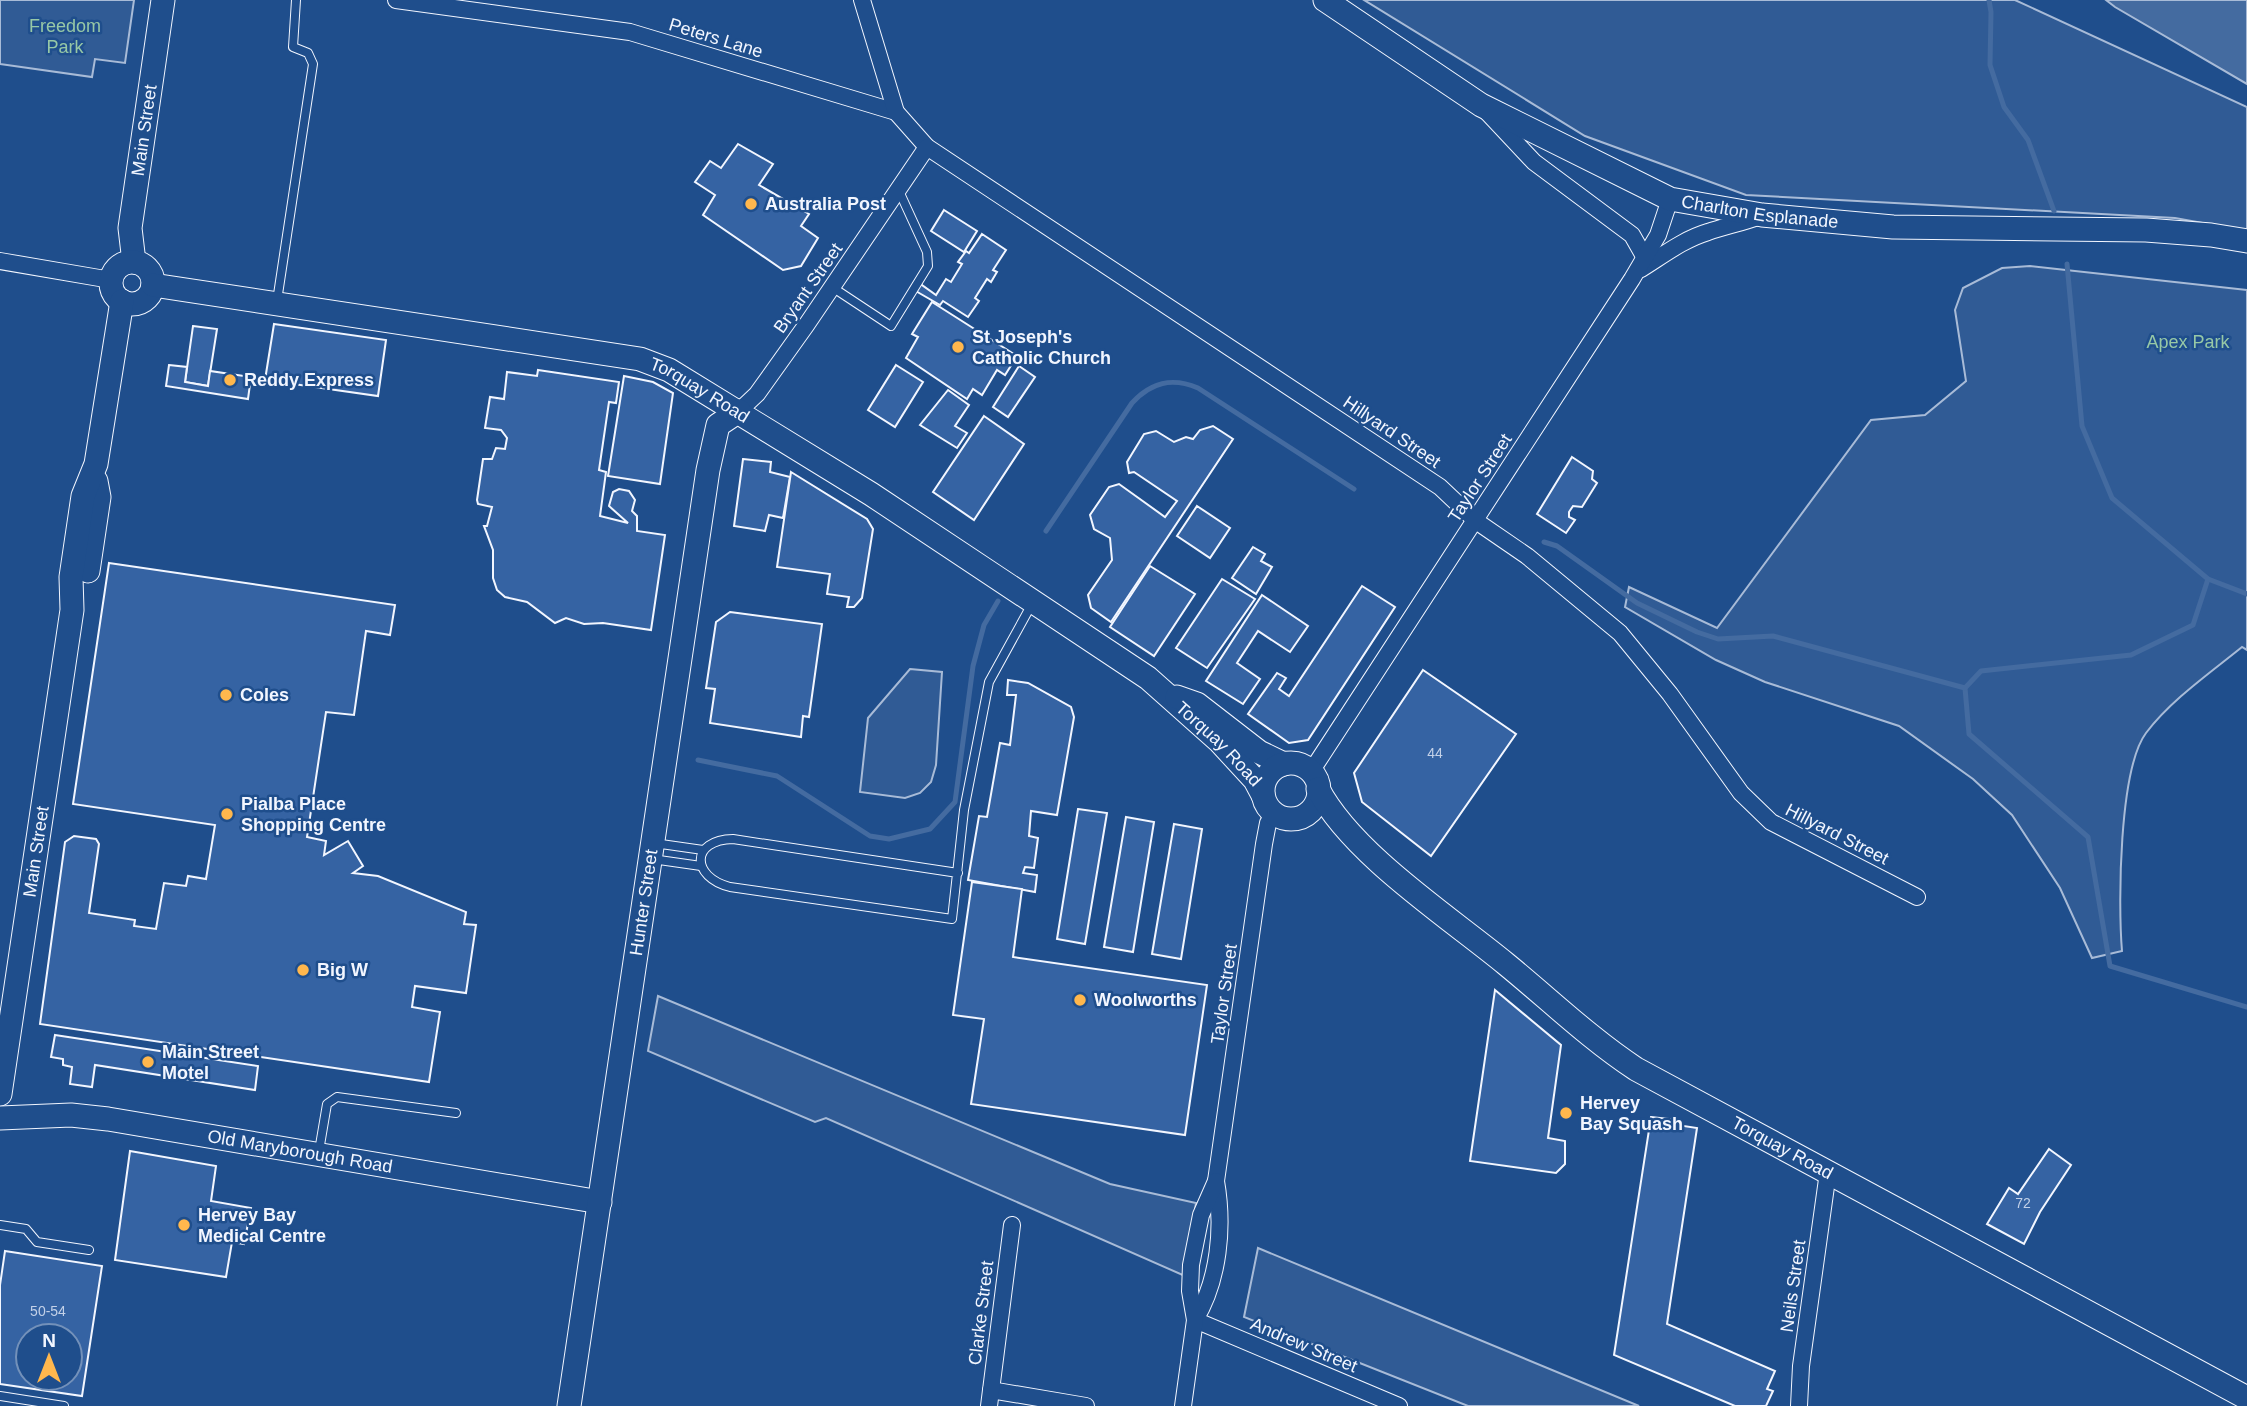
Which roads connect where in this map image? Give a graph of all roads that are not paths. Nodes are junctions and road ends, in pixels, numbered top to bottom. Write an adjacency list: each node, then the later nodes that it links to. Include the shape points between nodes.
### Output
1 (163, 0): 14 (street, Main Street, via 130,228)
2 (296, 0): 20 (lane, via 293,47 308,53 313,64)
3 (396, 0): 7 (street, Peters Lane, via 630,32)
4 (862, 0): 7 (street, Hillyard Street)
5 (1325, 0): 6 (street, Charlton Esplanade)
6 (1481, 105): 10 (street, Charlton Esplanade); 15 (street, via 1528,157 1632,235)
7 (896, 112): 8 (street, Hillyard Street)
8 (928, 147): 9 (street, Bryant Street); 22 (street, Hillyard Street, via 1438,485)
9 (899, 191): 18 (street, Bryant Street); 18 (lane, via 928,252 928,266 891,326)
10 (1670, 199): 11 (street, Charlton Esplanade); 15 (street, Taylor Street)
11 (1762, 215): 12 (street, Charlton Esplanade, via 1893,227 2146,230); 15 (street, via 1707,232)
12 (2247, 242)
13 (0, 261): 16 (street)
14 (134, 262): 16 (street, via 121,264); 17 (street, via 148,270)
15 (1641, 265): 22 (street, Taylor Street)
16 (111, 280): 19 (street, via 113,292)
17 (152, 285): 19 (street, via 148,296 139,302); 20 (street, Torquay Road)
18 (832, 287): 21 (street, Bryant Street, via 757,394)
19 (122, 301): 35 (street, Main Street, via 94,470 83,496 72,610)
20 (276, 303): 21 (street, Torquay Road, via 640,359 669,370)
21 (739, 411): 23 (street, Torquay Road); 31 (street, Hunter Street, via 715,430)
22 (1476, 521): 26 (street, Taylor Street, via 1317,764); 34 (street, Hillyard Street, via 1527,556 1620,633 1741,793 1771,822)
23 (1033, 602): 24 (street, Torquay Road); 33 (lane, via 989,682 964,810)
24 (1171, 695): 25 (street, Torquay Road, via 1197,704 1259,752); 27 (street, Torquay Road, via 1244,768)
25 (1284, 764): 26 (street, via 1301,765); 27 (street, via 1265,779)
26 (1314, 780): 28 (street, via 1313,807); 29 (street, Torquay Road, via 1327,806)
27 (1268, 804): 28 (street, via 1281,817); 40 (street, Taylor Street)
28 (1298, 818): 29 (street, Torquay Road)
29 (1355, 841): 39 (street, Torquay Road, via 1601,1046)
30 (703, 850): 31 (lane); 32 (lane); 33 (lane, via 711,843 733,839)
31 (653, 851): 32 (lane); 41 (street, Hunter Street)
32 (701, 866): 33 (lane, via 714,883 730,887 952,919)
33 (958, 873)
34 (1917, 897)
35 (0, 1094)
36 (456, 1113): 38 (lane, via 337,1097 327,1104)
37 (0, 1118): 38 (street, Old Maryborough Road, via 71,1115 108,1119)
38 (319, 1154): 41 (street, Old Maryborough Road)
39 (1828, 1172): 48 (street, Torquay Road); 54 (street, Neils Street)
40 (1216, 1181): 45 (street, Taylor Street, via 1204,1208 1191,1265); 45 (street, Taylor Street, via 1221,1217 1214,1273)
41 (600, 1202): 50 (street, Hunter Street)
42 (0, 1225): 44 (lane, via 26,1229 37,1242)
43 (1012, 1225): 47 (street, Clarke Street)
44 (89, 1250)
45 (1195, 1320): 52 (street, Taylor Street); 53 (street, Andrew Street)
46 (0, 1395): 49 (lane)
47 (990, 1398): 51 (street)
48 (2247, 1398)
49 (64, 1406)
50 (569, 1406)
51 (1086, 1406)
52 (1183, 1406)
53 (1399, 1406)
54 (1799, 1406)

